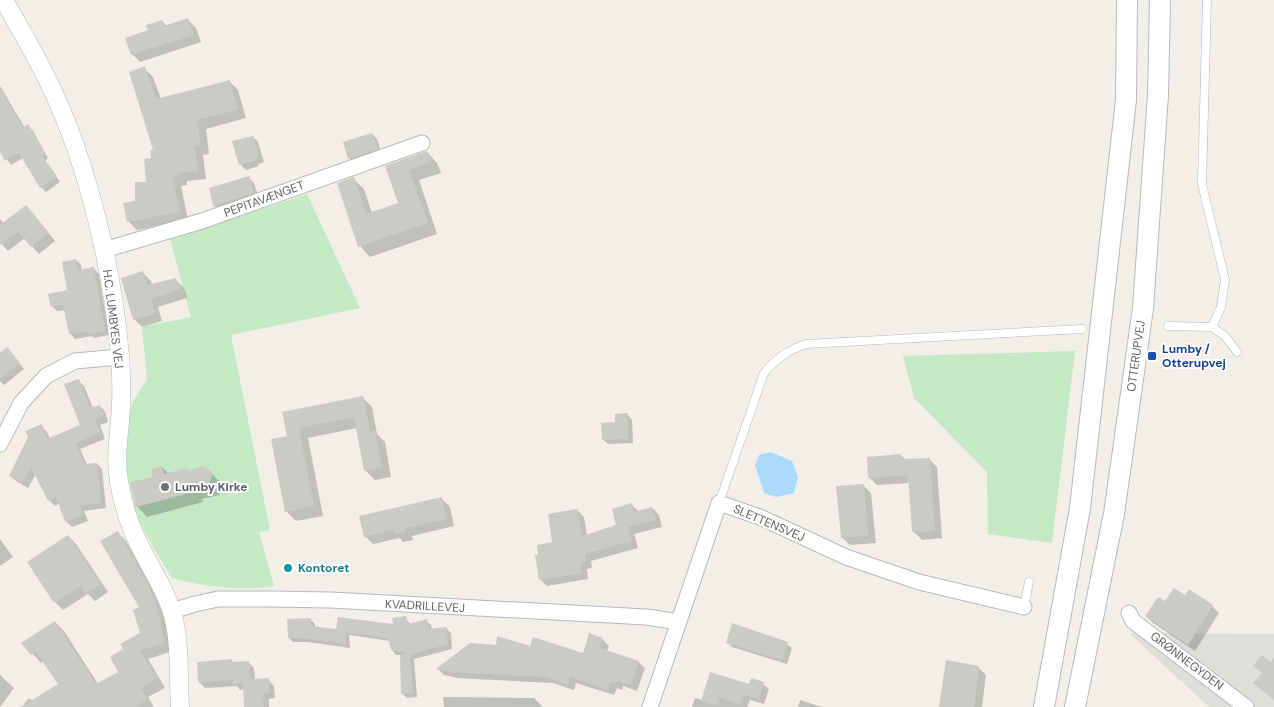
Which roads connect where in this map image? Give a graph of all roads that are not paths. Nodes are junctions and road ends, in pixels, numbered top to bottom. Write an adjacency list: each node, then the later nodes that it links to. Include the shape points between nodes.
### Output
1 (4, 0): 6 (street, H.C. LUMBYES VEJ, via 48,81 72,138)
2 (1127, 0): 21 (main road, via 1126,100 1082,489)
3 (1160, 0): 22 (main road, OTTERUPVEJ, via 1158,95 1143,308 1114,514)
4 (1207, 0): 8 (lane, via 1202,184 1225,280 1221,307)
5 (422, 143): 6 (street, PEPITAVÆNGET, via 202,222)
6 (104, 250): 11 (street, H.C. LUMBYES VEJ)
7 (1168, 326): 8 (lane)
8 (1212, 327): 10 (lane, via 1226,337)
9 (1082, 330): 13 (lane, via 806,344 792,348 776,358 764,373)
10 (1237, 352)
11 (120, 357): 12 (street, via 75,360 46,376 20,403); 16 (street, H.C. LUMBYES VEJ, via 117,454 120,487 131,528 162,585)
12 (0, 444)
13 (720, 503): 15 (street, SLETTENSVEJ, via 760,516 846,557 919,582); 18 (street, SLETTENSVEJ)
14 (1029, 582): 15 (lane)
15 (1024, 607)
16 (172, 612): 18 (street, KVADRILLEVEJ, via 218,600 331,600 646,617); 19 (street, H.C. LUMBYES VEJ)
17 (1129, 613): 23 (street, GRØNNEGYDEN, via 1133,621)
18 (679, 622): 20 (street, SLETTENSVEJ)
19 (180, 707)
20 (650, 707)
21 (1044, 707)
22 (1075, 707)
23 (1246, 707)

